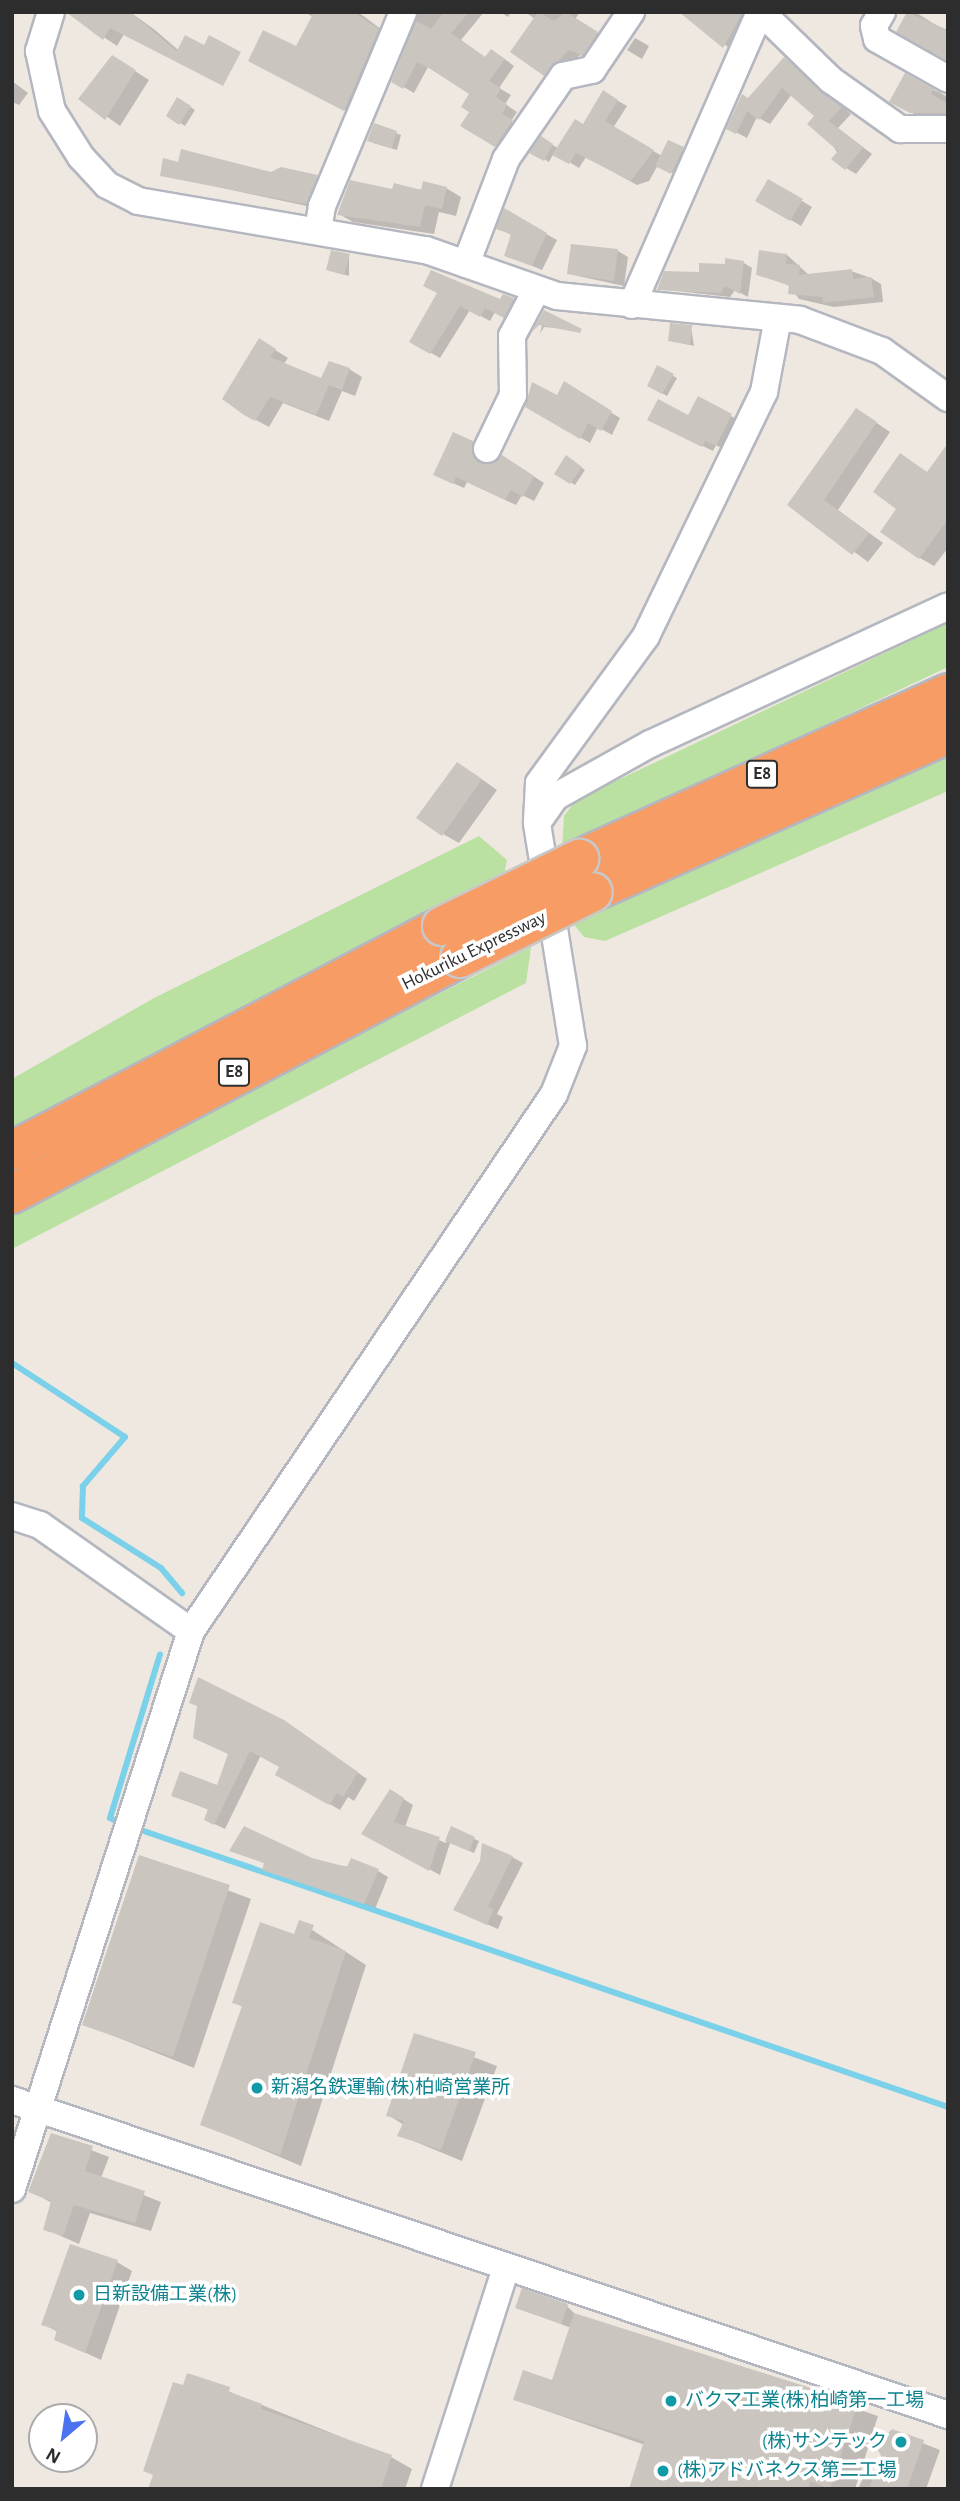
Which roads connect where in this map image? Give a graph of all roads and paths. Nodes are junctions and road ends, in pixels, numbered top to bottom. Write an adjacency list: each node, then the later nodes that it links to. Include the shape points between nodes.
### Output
1 (51, 12): 8 (street, via 39,51 41,80 81,158 107,185 138,201)
2 (631, 12): 9 (street, via 592,71 564,76 506,159)
3 (760, 12): 7 (street, via 831,80 900,129); 11 (street)
4 (882, 12): 6 (street, via 874,26 877,39)
5 (394, 16): 8 (street, via 322,206)
6 (948, 79)
7 (948, 128)
8 (318, 231): 9 (street, via 426,250)
9 (466, 264): 10 (street)
10 (537, 289): 11 (street); 14 (street, via 512,336 513,395)
11 (632, 305): 12 (street)
12 (778, 318): 13 (street, via 845,334 882,351); 18 (street, via 764,393 646,636 539,783)
13 (948, 398)
14 (487, 449)
15 (948, 606): 18 (street, via 650,744 555,797)
16 (948, 692): 19 (highway, Hokuriku Expressway / E8)
17 (948, 734): 19 (highway, Hokuriku Expressway / E8)
18 (537, 823): 24 (street, via 573,1046 554,1094)
19 (586, 876): 20 (highway, Hokuriku Expressway / E8, bridge)
20 (451, 942): 21 (highway, Hokuriku Expressway / E8); 22 (highway, Hokuriku Expressway / E8)
21 (12, 1151)
22 (12, 1194)
23 (12, 1516): 24 (street, via 40,1525)
24 (191, 1631): 26 (street)
25 (12, 2100): 26 (street)
26 (40, 2109): 27 (street); 28 (street)
27 (12, 2189)
28 (505, 2271): 29 (street); 30 (street)
29 (948, 2416)
30 (435, 2489)

